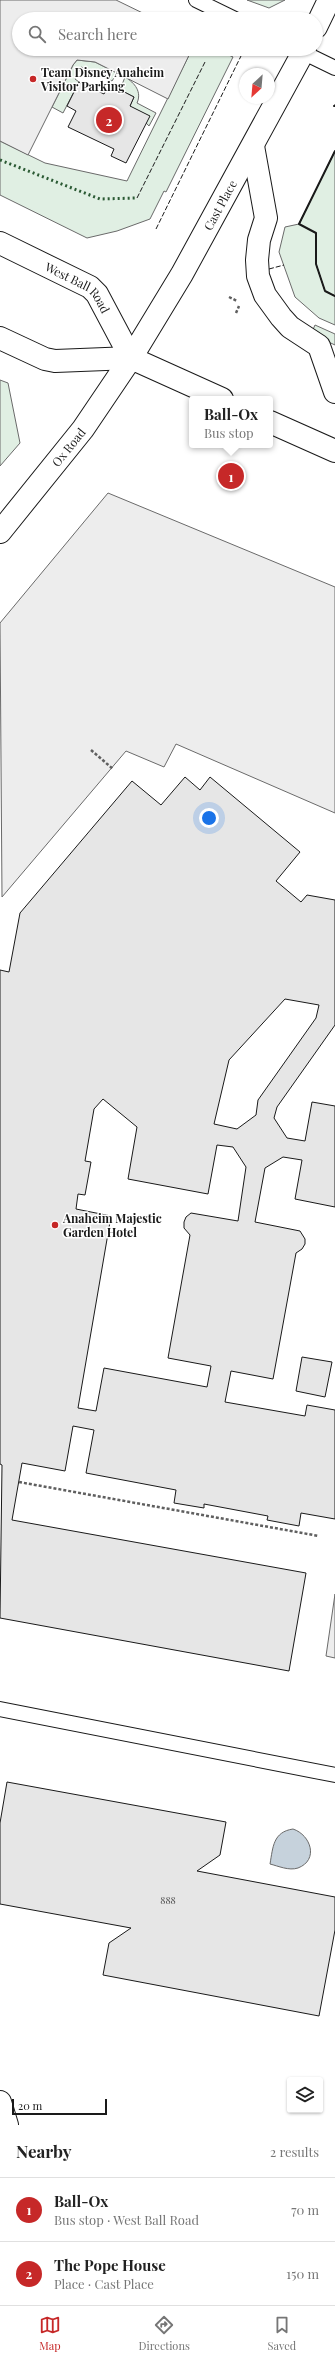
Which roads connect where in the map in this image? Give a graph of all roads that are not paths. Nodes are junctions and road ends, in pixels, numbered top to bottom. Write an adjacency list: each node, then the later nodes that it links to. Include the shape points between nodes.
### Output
1 (196, 0): 3 (lane)
2 (330, 0): 4 (main road)
3 (221, 12)
4 (323, 14)
5 (298, 56): 8 (main road, Cast Place)
6 (312, 56): 7 (lane)
7 (335, 68)
8 (253, 146): 11 (main road, Cast Place, via 182,274); 12 (main road, via 266,218 259,240 258,276 265,295 290,328 319,346)
9 (0, 243): 11 (main road, West Ball Road, via 90,287)
10 (0, 338): 11 (main road, via 45,359 55,361)
11 (131, 358): 13 (main road); 16 (main road, Ox Road, via 83,429)
12 (335, 392)
13 (215, 396)
14 (273, 423): 15 (main road)
15 (335, 450)
16 (0, 532)
17 (0, 1709): 18 (lane)
18 (335, 1775)
19 (0, 2102): 20 (main road)
20 (7, 2125)

